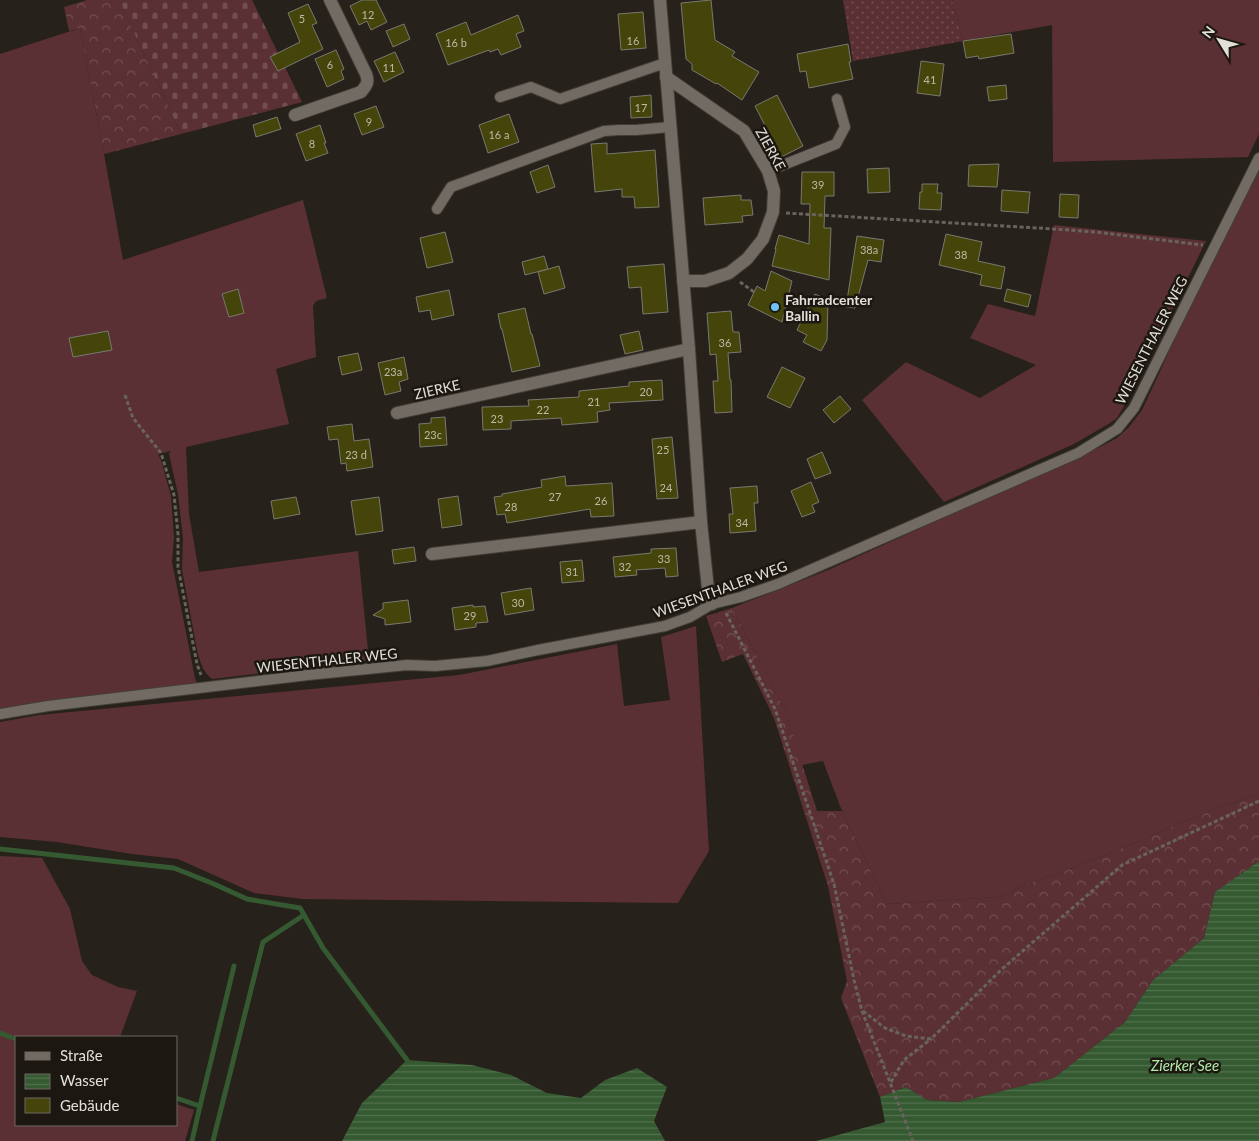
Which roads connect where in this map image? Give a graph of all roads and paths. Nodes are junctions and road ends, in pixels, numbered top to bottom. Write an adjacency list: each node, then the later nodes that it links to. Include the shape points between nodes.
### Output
1 (330, 0): 7 (street, via 366,74 367,86 361,92)
2 (660, 0): 3 (street)
3 (665, 63): 4 (street); 5 (lane, via 560,98 531,86)
4 (666, 77): 8 (street); 10 (street, ZIERKE, via 744,131)
5 (500, 97)
6 (837, 99): 10 (lane, via 845,127 836,144)
7 (295, 116)
8 (670, 127): 11 (lane, via 604,131 451,188); 14 (street)
9 (1259, 158): 13 (lane, WIESENTHALER WEG)
10 (768, 171): 12 (street, ZIERKE, via 774,191)
11 (437, 209)
12 (773, 212): 13 (path, via 1086,231); 14 (street, ZIERKE, via 763,239 747,259 729,273)
13 (1214, 246): 20 (lane, WIESENTHALER WEG, via 1134,408 1117,429 1078,453 795,577)
14 (683, 282): 15 (street)
15 (689, 348): 17 (street, ZIERKE); 18 (street)
16 (125, 396): 22 (path, via 133,418 161,453 174,495 178,567 197,664)
17 (397, 413)
18 (701, 522): 19 (street); 20 (street)
19 (432, 554)
20 (712, 604): 22 (lane, WIESENTHALER WEG, via 665,626 487,661 407,665)
21 (729, 620): 25 (path, via 775,709 834,884)
22 (205, 688): 23 (lane, WIESENTHALER WEG)
23 (0, 714)
24 (1259, 801): 26 (path, via 1122,865 1002,969)
25 (862, 1011): 26 (path, via 885,1028 906,1036); 27 (path)
26 (931, 1039): 27 (path, via 904,1060)
27 (891, 1083): 28 (path)
28 (913, 1141)

